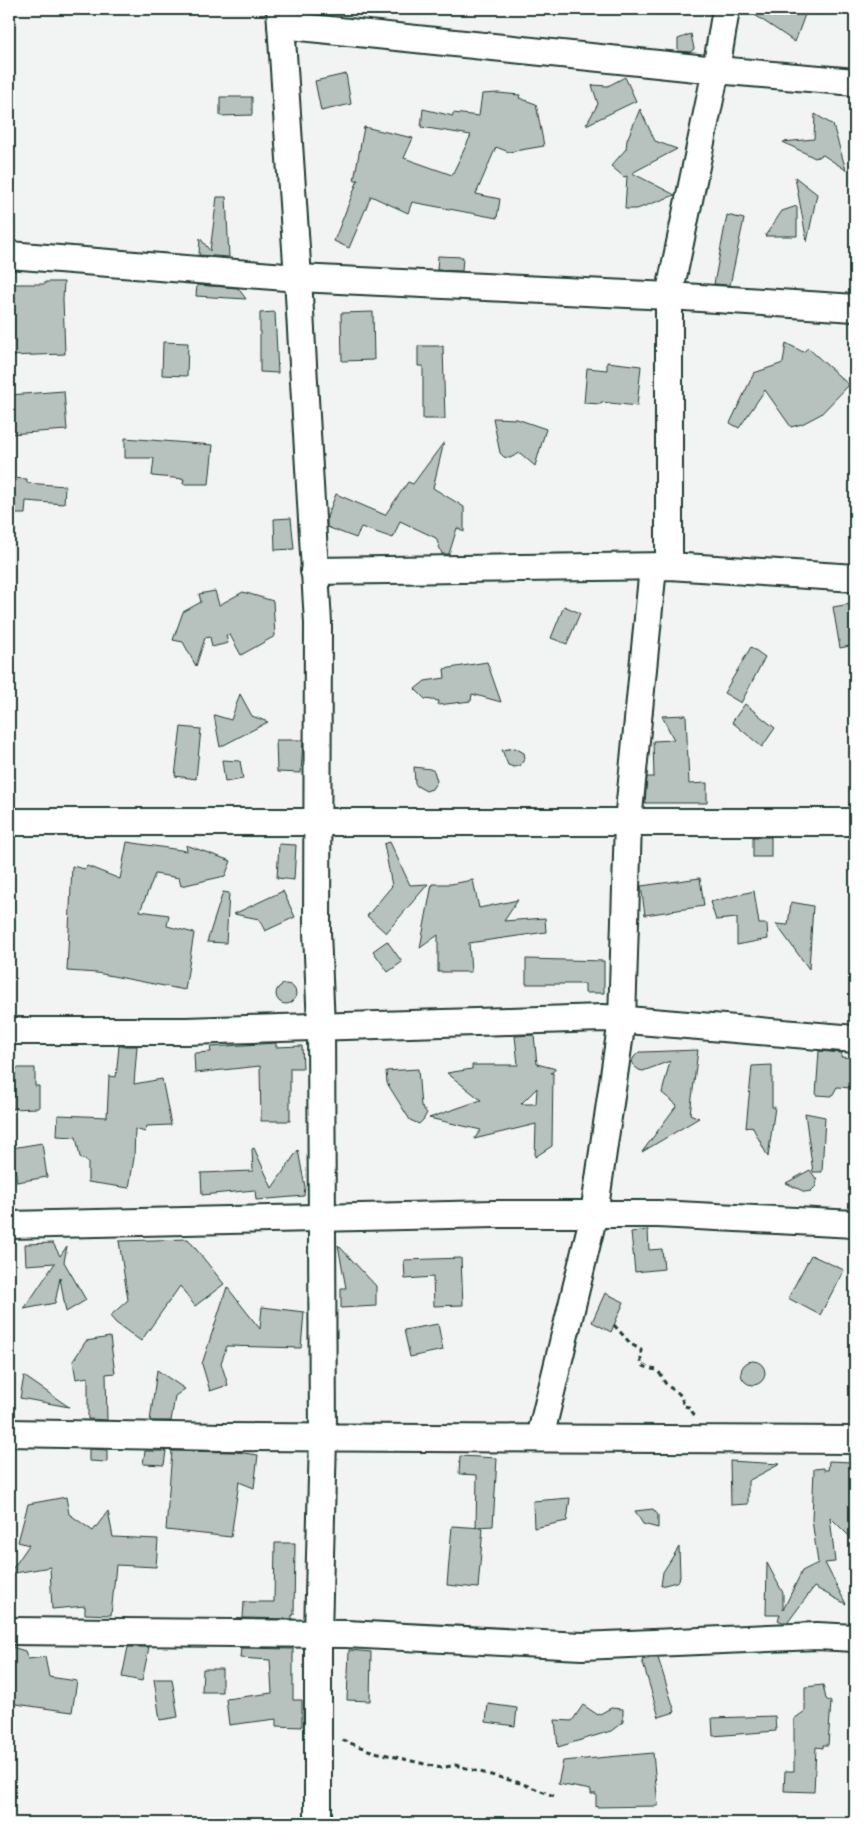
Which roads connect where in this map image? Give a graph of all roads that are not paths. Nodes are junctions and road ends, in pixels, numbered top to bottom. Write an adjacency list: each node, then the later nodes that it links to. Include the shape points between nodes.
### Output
1 (726, 9): 3 (street)
2 (281, 17): 3 (street); 6 (street)
3 (716, 70): 4 (street); 7 (street)
4 (855, 82)
5 (9, 255): 6 (street)
6 (298, 278): 7 (street); 10 (street)
7 (669, 296): 8 (street); 9 (street)
8 (855, 308)
9 (661, 567): 10 (street); 11 (street); 14 (street)
10 (314, 571): 13 (street, via 318,623)
11 (855, 578)
12 (9, 822): 13 (street)
13 (316, 822): 14 (street); 17 (street)
14 (628, 822): 15 (street); 16 (street)
15 (855, 822)
16 (622, 1020): 17 (street); 19 (street); 20 (street)
17 (321, 1026): 18 (street, via 186,1031); 21 (street)
18 (9, 1030)
19 (855, 1039)
20 (594, 1214): 21 (street); 23 (street); 26 (street)
21 (323, 1218): 22 (street); 25 (street)
22 (9, 1224)
23 (855, 1224)
24 (9, 1433): 25 (street)
25 (323, 1438): 26 (street); 29 (street)
26 (540, 1438): 27 (street)
27 (855, 1440)
28 (9, 1631): 29 (street)
29 (318, 1634): 30 (street, via 582,1646 817,1636); 31 (street)
30 (855, 1638)
31 (318, 1823)

